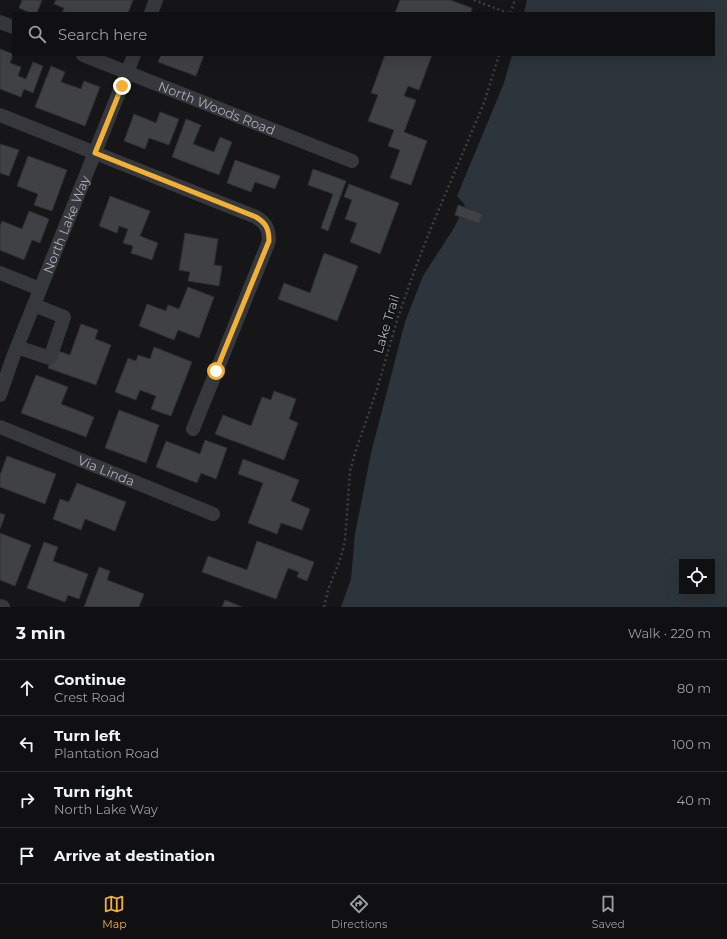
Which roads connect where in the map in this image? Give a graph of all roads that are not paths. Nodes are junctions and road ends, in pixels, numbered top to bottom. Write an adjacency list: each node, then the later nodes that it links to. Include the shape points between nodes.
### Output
1 (156, 0): 2 (street)
2 (151, 12)
3 (0, 22): 4 (street)
4 (12, 27)
5 (84, 56): 7 (street, North Woods Road)
6 (134, 56): 7 (street, North Lake Way)
7 (127, 73): 9 (street, North Lake Way); 10 (street, North Woods Road)
8 (0, 115): 9 (street)
9 (95, 153): 12 (street, North Lake Way); 17 (street, via 256,217 264,222 269,231 269,241)
10 (352, 161)
11 (0, 273): 12 (street)
12 (40, 289): 13 (street, North Lake Way)
13 (34, 305): 14 (street, North Lake Way); 14 (street, via 64,317 50,358)
14 (17, 347): 15 (street, North Lake Way)
15 (0, 395)
16 (0, 427): 18 (street, Via Linda)
17 (193, 429)
18 (213, 514)
19 (0, 606): 20 (street)
20 (3, 607)

